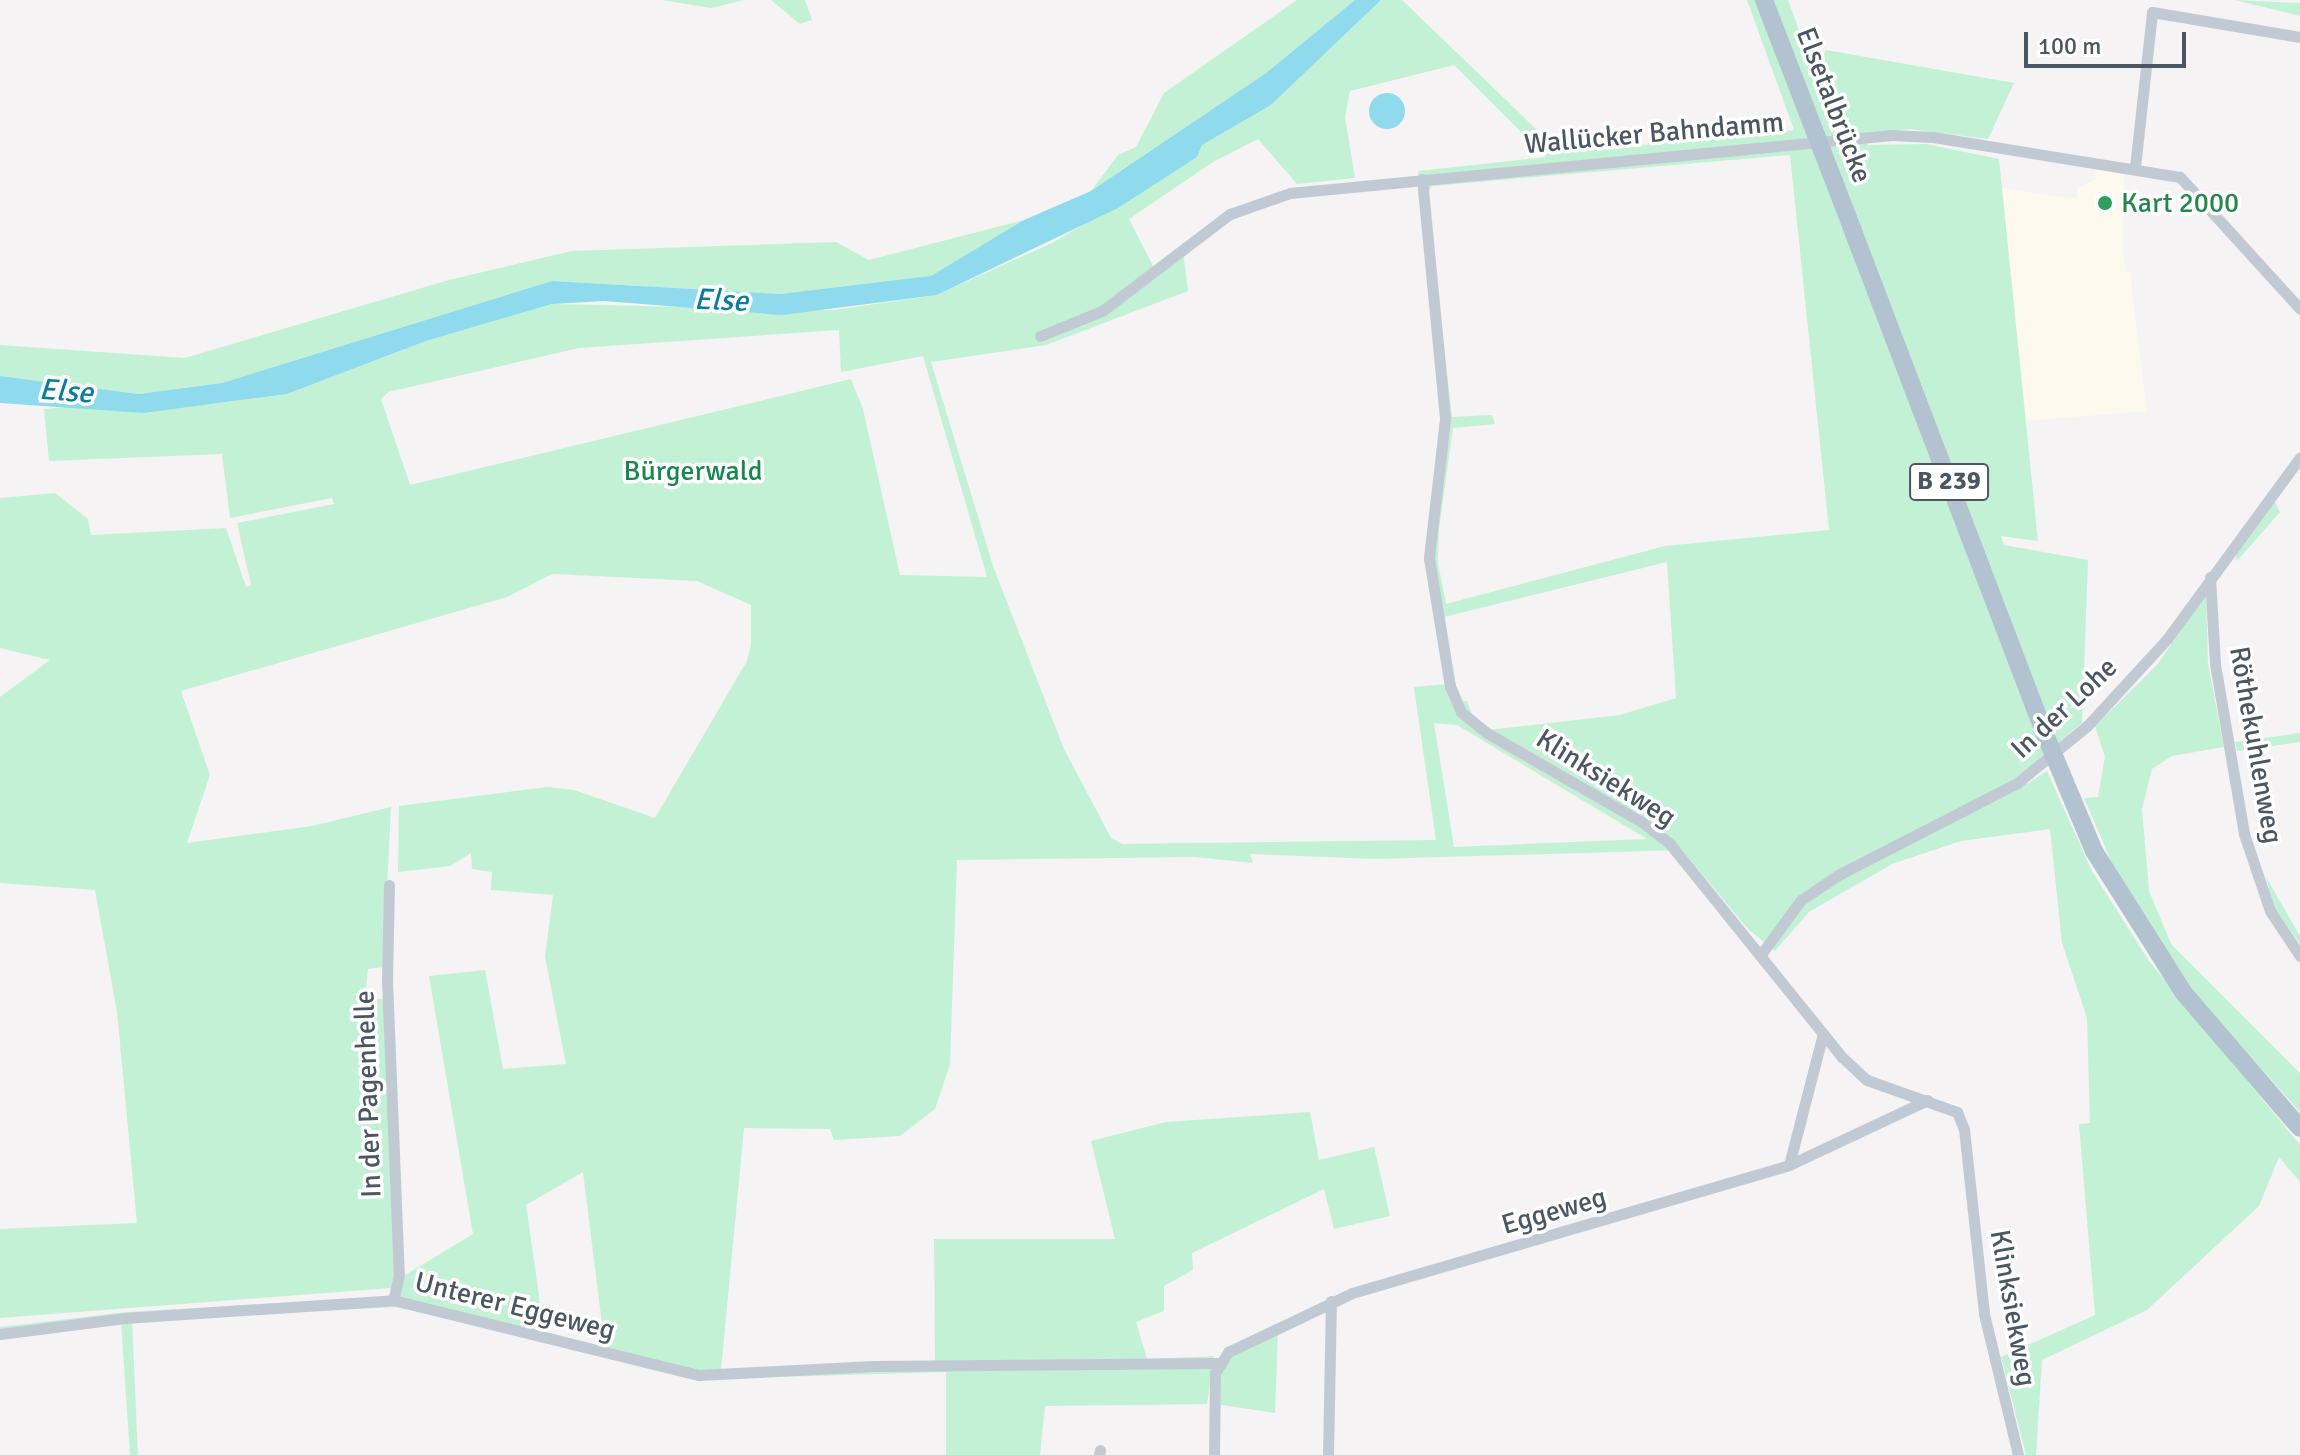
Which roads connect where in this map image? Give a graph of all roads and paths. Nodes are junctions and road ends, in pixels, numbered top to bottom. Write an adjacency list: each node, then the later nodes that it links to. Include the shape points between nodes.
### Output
1 (1764, 0): 14 (main road, Elsetalbrücke / B 239, bridge, via 2094,851 2183,992)
2 (2300, 37): 3 (street, via 2152,12)
3 (2135, 167): 4 (street, Wallücker Bahndamm, via 1892,135); 5 (street, Wallücker Bahndamm, via 2189,183)
4 (1422, 179): 6 (street, Wallücker Bahndamm, via 1258,201 1230,214 1102,311); 10 (street, Klinksiekweg, via 1445,419 1429,558 1450,686 1461,712 1660,837)
5 (2300, 309)
6 (1040, 336)
7 (2300, 457): 8 (street, In der Lohe)
8 (2210, 577): 10 (street, In der Lohe, via 2136,675 2044,764 1801,900); 11 (street, Röthekuhlenweg, via 2215,664 2244,834 2270,911)
9 (389, 885): 16 (street, In der Pagenhelle, via 387,980 399,1275)
10 (1762, 953): 12 (street, Klinksiekweg)
11 (2300, 956)
12 (1823, 1034): 13 (street, Klinksiekweg, via 1867,1080); 15 (street)
13 (1928, 1100): 15 (street, Eggeweg); 22 (street, Klinksiekweg, via 1957,1112 1964,1129 1984,1314)
14 (2300, 1128)
15 (1789, 1165): 17 (street, Eggeweg)
16 (393, 1300): 18 (street, Unterer Eggeweg, via 171,1314); 19 (street, Unterer Eggeweg, via 699,1375 873,1366)
17 (1331, 1301): 19 (street, Eggeweg, via 1228,1352); 21 (street)
18 (0, 1334)
19 (1218, 1363): 20 (street)
20 (1214, 1455)
21 (1328, 1455)
22 (2018, 1455)

